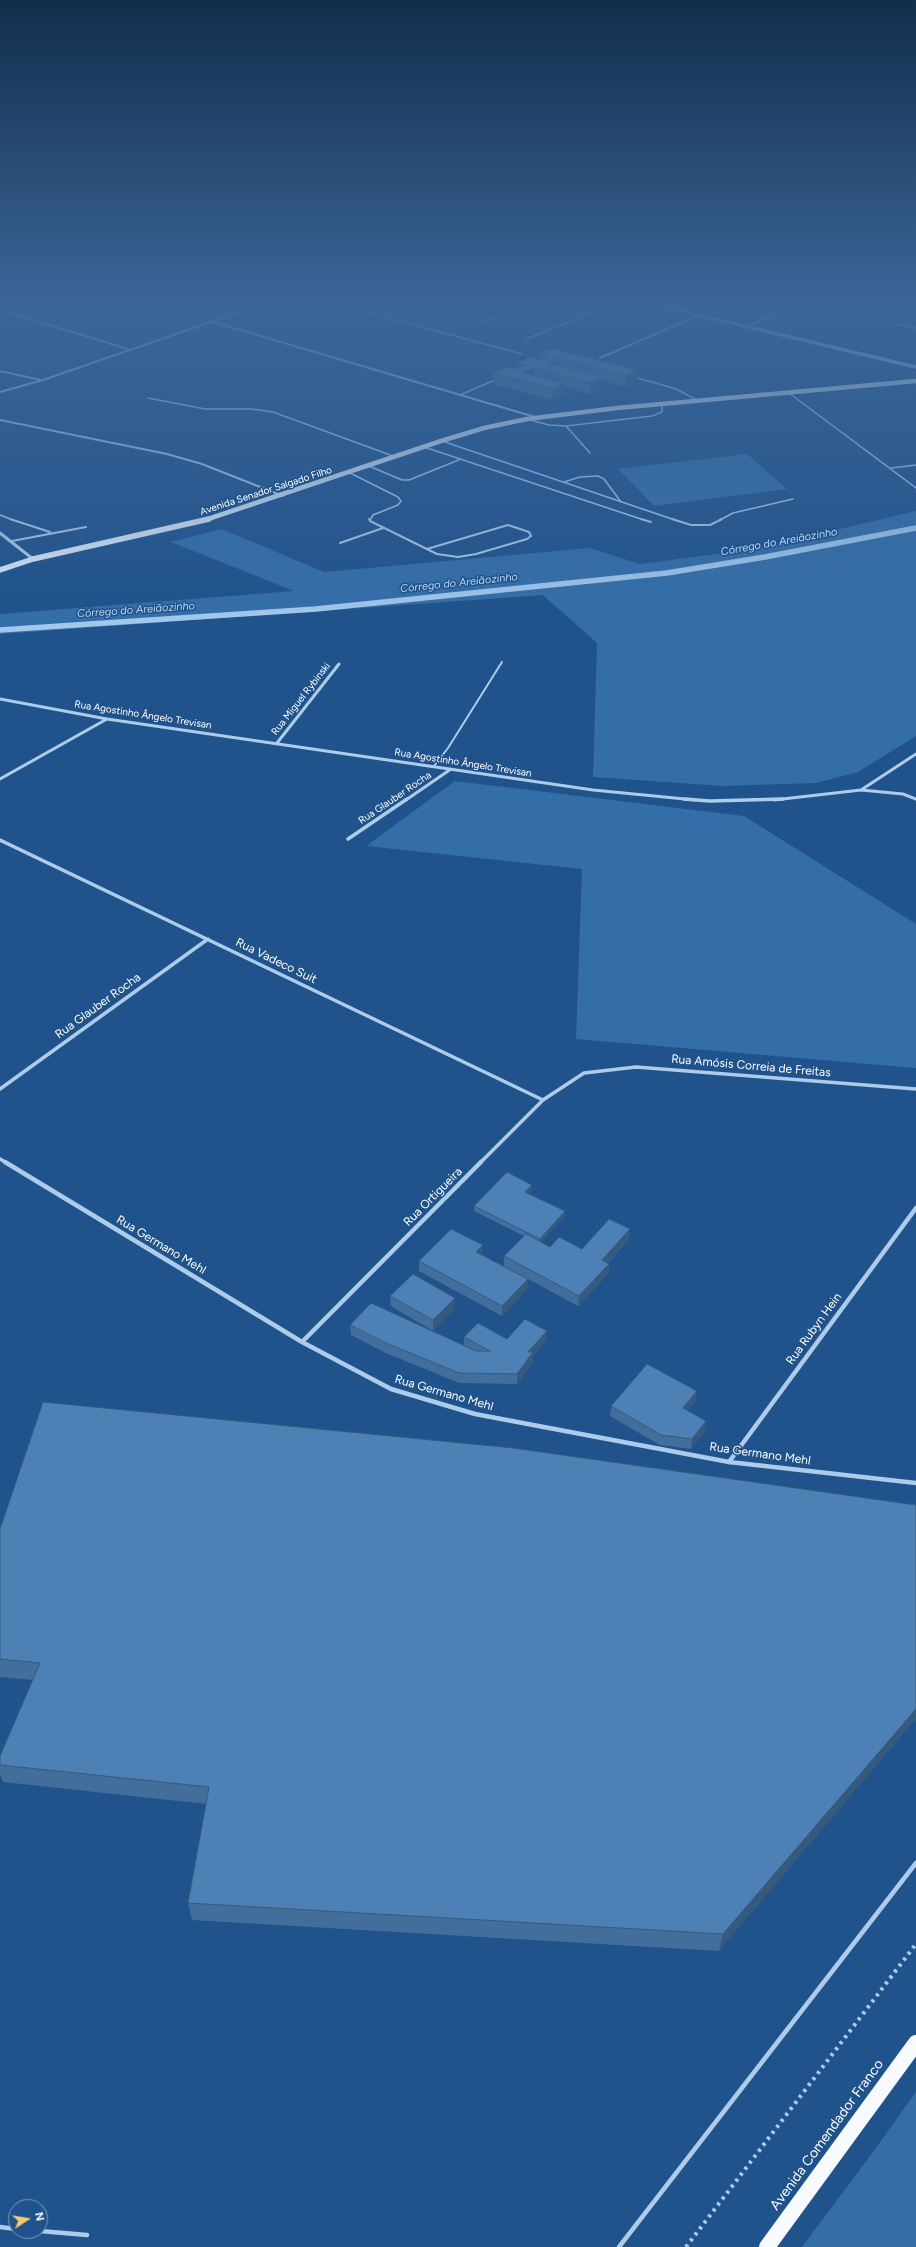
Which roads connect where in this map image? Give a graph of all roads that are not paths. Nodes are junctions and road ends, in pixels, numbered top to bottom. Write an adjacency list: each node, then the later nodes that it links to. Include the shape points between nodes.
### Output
1 (199, 408): 13 (lane, via 273,412)
2 (504, 408): 6 (street)
3 (624, 408): 6 (main road, Avenida Senador Salgado Filho)
4 (662, 408): 9 (lane, via 662,412 652,416)
5 (809, 408): 17 (lane)
6 (535, 417): 7 (main road, Avenida Senador Salgado Filho)
7 (527, 419): 9 (lane, via 549,425); 10 (main road, Avenida Senador Salgado Filho)
8 (0, 420): 21 (street, via 166,454 202,464)
9 (566, 426): 12 (lane)
10 (441, 441): 11 (main road, Avenida Senador Salgado Filho); 19 (lane)
11 (424, 446): 13 (main road, Avenida Senador Salgado Filho); 14 (lane)
12 (590, 453)
13 (395, 457): 16 (main road, Avenida Senador Salgado Filho)
14 (461, 459): 16 (lane, via 409,480 402,480); 25 (lane)
15 (916, 465): 17 (lane)
16 (369, 466): 18 (main road, Avenida Senador Salgado Filho)
17 (891, 468): 20 (lane)
18 (350, 473): 21 (main road, Avenida Senador Salgado Filho); 27 (lane, via 398,497 401,501 398,505 369,518)
19 (563, 482): 23 (lane); 23 (lane, via 580,477 598,476 604,479)
20 (916, 488)
21 (283, 496): 33 (main road, Avenida Senador Salgado Filho, via 187,525)
22 (793, 499): 23 (lane, via 745,509 710,525 701,526)
23 (621, 502)
24 (0, 515): 29 (lane)
25 (651, 522)
26 (86, 527): 29 (lane)
27 (383, 528): 31 (lane); 32 (lane)
28 (0, 533): 30 (street)
29 (52, 533): 30 (lane)
30 (12, 541): 33 (street)
31 (340, 543)
32 (427, 549): 32 (lane, via 446,557 458,557 476,554 531,536 529,532 508,525)
33 (33, 559): 34 (main road, Avenida Senador Salgado Filho)
34 (0, 570)
35 (502, 662): 41 (lane)
36 (339, 664): 39 (street, Rua Miguel Rybinski)
37 (0, 699): 38 (street, Rua Agostinho Ângelo Trevisan)
38 (108, 719): 39 (street, Rua Agostinho Ângelo Trevisan); 43 (street)
39 (277, 743): 41 (street, Rua Agostinho Ângelo Trevisan)
40 (916, 754): 44 (street, Rua Agostinho Ângelo Trevisan)
41 (434, 766): 42 (street, Rua Agostinho Ângelo Trevisan)
42 (451, 770): 44 (street, Rua Agostinho Ângelo Trevisan, via 593,790 710,801 770,800); 46 (street, Rua Glauber Rocha)
43 (0, 779)
44 (861, 790): 45 (street, via 903,794)
45 (916, 799)
46 (348, 839)
47 (0, 840): 48 (street, Rua Vadeco Suit)
48 (208, 939): 50 (street, Rua Glauber Rocha); 52 (street, Rua Vadeco Suit)
49 (584, 1073): 51 (street, Rua Amósis Correia de Freitas, via 636,1067); 52 (street, Rua Ortigueira)
50 (0, 1089)
51 (916, 1089)
52 (543, 1100): 55 (street, Rua Ortigueira)
53 (0, 1159): 55 (street, Rua Germano Mehl)
54 (916, 1208): 56 (street, Rua Rubyn Hein)
55 (302, 1342): 56 (street, Rua Germano Mehl, via 391,1389 474,1414)
56 (729, 1462): 57 (street, Rua Germano Mehl)
57 (916, 1483)
58 (916, 1863): 62 (lane)
59 (916, 2043): 63 (highway, Avenida Comendador Franco)
60 (48, 2232): 61 (lane)
61 (87, 2235)
62 (619, 2247)
63 (767, 2247)

